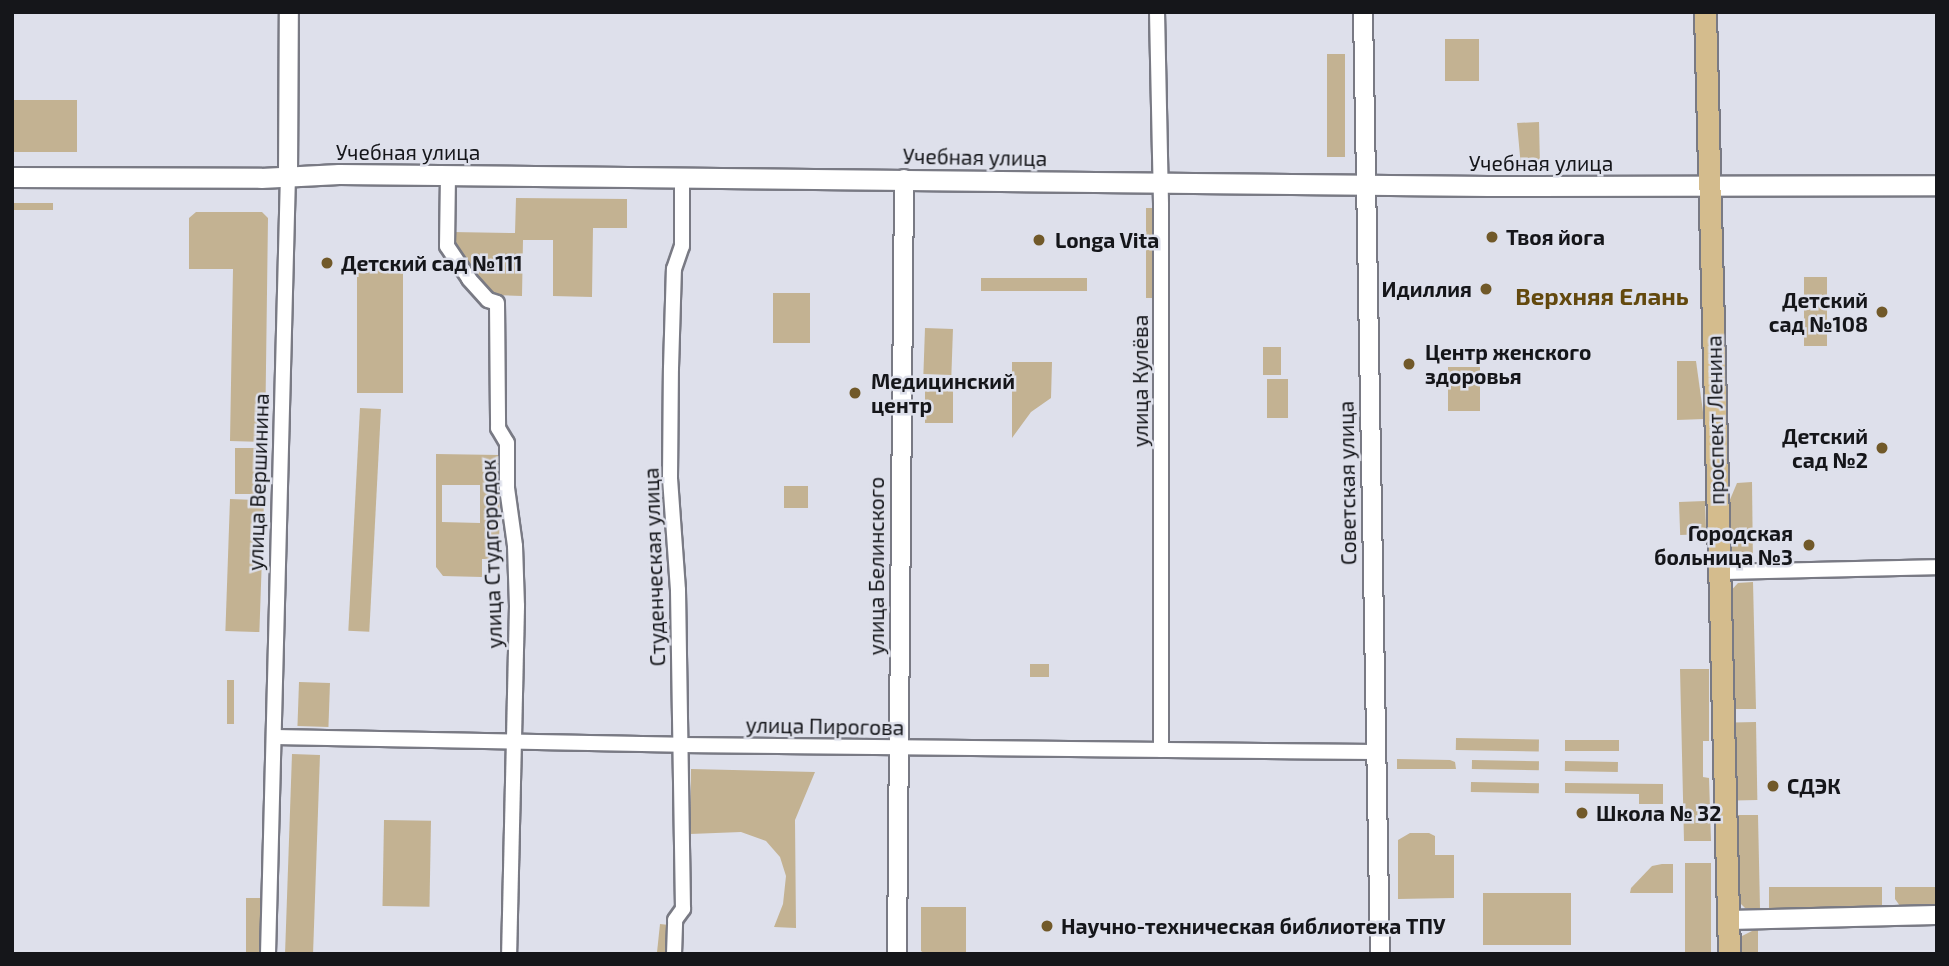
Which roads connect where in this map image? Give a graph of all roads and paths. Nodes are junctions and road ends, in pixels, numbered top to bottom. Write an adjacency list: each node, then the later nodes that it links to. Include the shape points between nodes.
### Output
1 (289, 12): 6 (street, улица Вершинина)
2 (1157, 12): 10 (street, улица Кулёва)
3 (1363, 12): 11 (street, Советская улица)
4 (1705, 12): 13 (main road, проспект Ленина)
5 (448, 175): 6 (main road, Учебная улица); 7 (main road, Учебная улица); 17 (street, улица Студгородок, via 447,246 469,279 496,303 498,428 508,443 507,488 515,546)
6 (288, 176): 8 (main road, Учебная улица); 16 (street, улица Вершинина)
7 (682, 176): 9 (main road, Учебная улица); 18 (street, Студенческая улица, via 682,246 674,282 670,465)
8 (12, 177)
9 (904, 179): 10 (main road, Учебная улица); 19 (street, улица Белинского)
10 (1160, 183): 11 (main road, Учебная улица); 20 (street, улица Кулёва)
11 (1364, 185): 13 (main road, Учебная улица); 21 (street, Советская улица)
12 (1937, 185): 13 (main road, Учебная улица)
13 (1709, 187): 15 (main road, проспект Ленина)
14 (1937, 568): 15 (street)
15 (1719, 572): 23 (main road, проспект Ленина)
16 (275, 737): 17 (street, улица Пирогова); 24 (street, улица Вершинина)
17 (514, 741): 18 (street, улица Пирогова); 25 (street, улица Студгородок)
18 (681, 745): 19 (street, улица Пирогова); 26 (street, Студенческая улица, via 682,909 675,919)
19 (898, 748): 20 (street, улица Пирогова); 27 (street, улица Белинского)
20 (1161, 750): 21 (street, улица Пирогова)
21 (1375, 752): 28 (street, Советская улица)
22 (1937, 915): 23 (street)
23 (1728, 919): 29 (main road, проспект Ленина)
24 (268, 954)
25 (509, 954)
26 (674, 954)
27 (897, 954)
28 (1380, 954)
29 (1728, 954)

